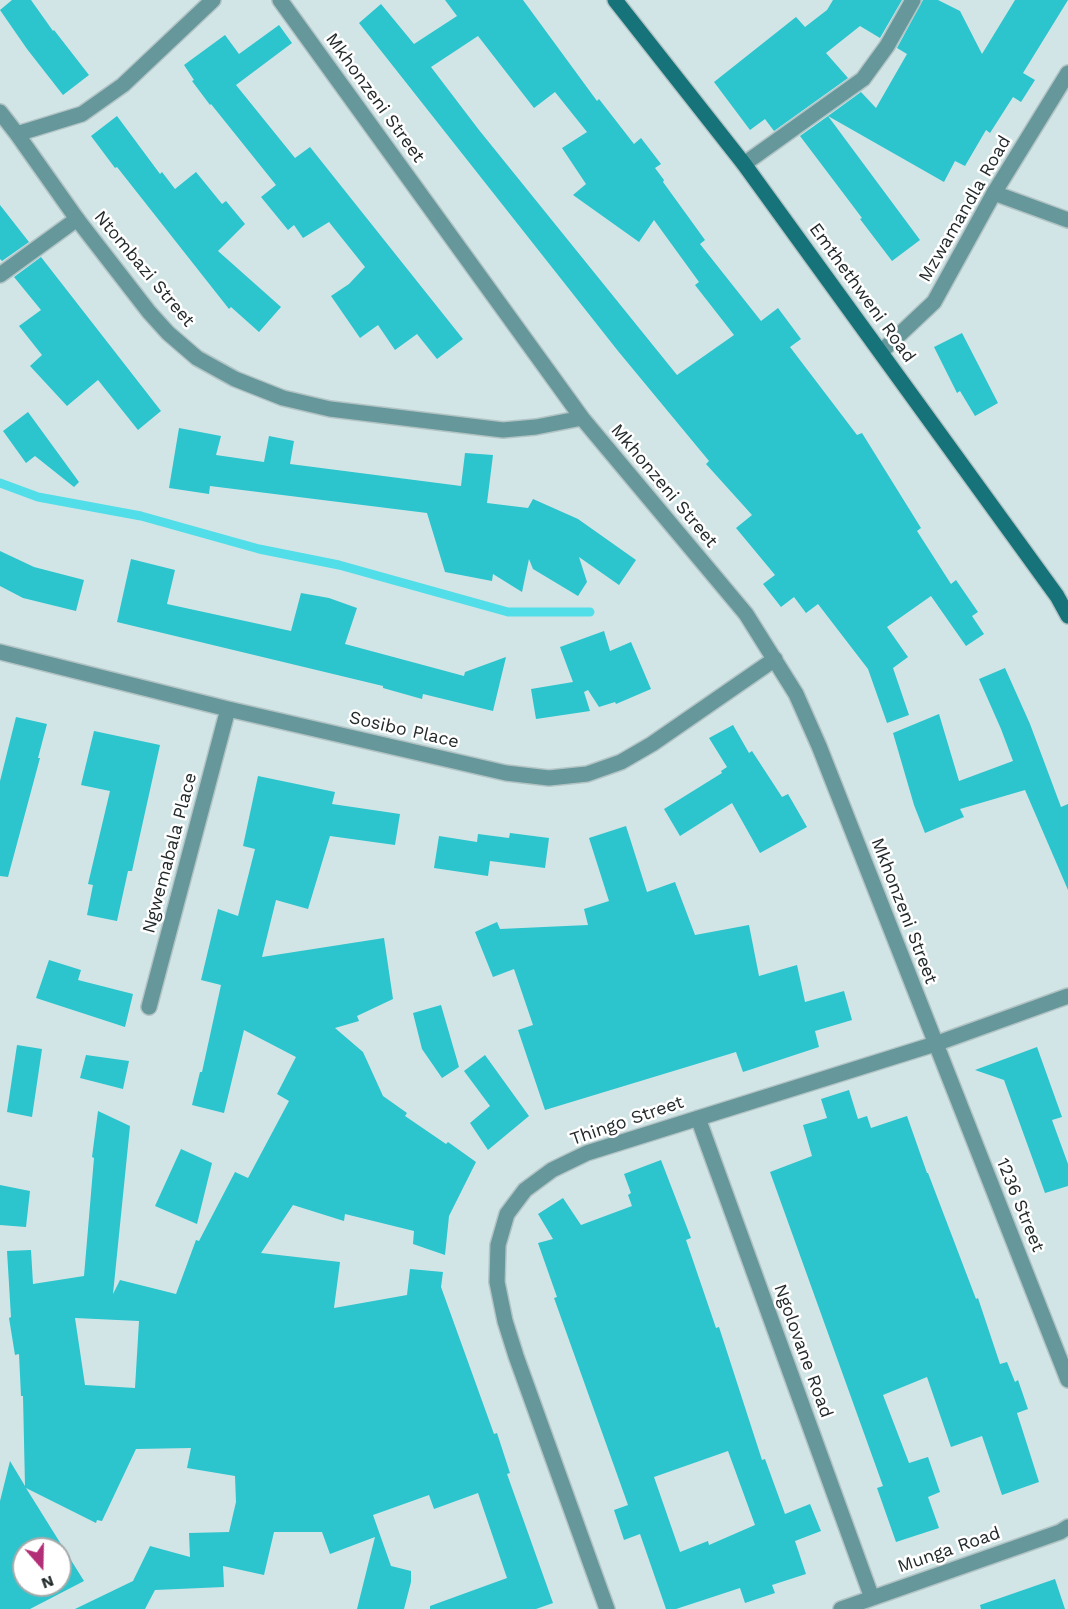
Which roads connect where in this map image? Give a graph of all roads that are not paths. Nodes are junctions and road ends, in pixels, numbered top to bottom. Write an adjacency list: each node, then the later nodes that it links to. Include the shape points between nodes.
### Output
1 (213, 0): 7 (street, via 123,85 82,114)
2 (280, 0): 14 (street, Mkhonzeni Street)
3 (615, 0): 8 (street, Emthethweni Road)
4 (913, 0): 8 (street, via 863,79)
5 (1068, 73): 9 (street, Mzwamandla Road)
6 (0, 112): 7 (street, Ntombazi Street)
7 (17, 134): 10 (street, Ntombazi Street)
8 (744, 164): 13 (street, Emthethweni Road)
9 (994, 193): 11 (street); 13 (street, Mzwamandla Road, via 934,302)
10 (77, 219): 12 (street); 14 (street, Ntombazi Street, via 149,312 197,358 283,399 330,410 502,430 536,428)
11 (1068, 219)
12 (0, 275)
13 (881, 352): 15 (street, Emthethweni Road)
14 (582, 418): 17 (street, Mkhonzeni Street, via 746,614)
15 (1068, 616)
16 (0, 652): 18 (street, Sosibo Place)
17 (775, 659): 18 (street, Sosibo Place, via 621,762 587,774 549,778 506,773); 21 (street, Mkhonzeni Street, via 819,746)
18 (228, 709): 20 (street, Ngwemabala Place)
19 (1068, 996): 21 (street, Thingo Street)
20 (149, 1007)
21 (935, 1044): 22 (street, Thingo Street); 23 (street, 1236 Street)
22 (698, 1118): 25 (street, Ngolovane Road); 26 (street, Thingo Street, via 587,1153 552,1170 525,1190 507,1214 498,1245 497,1282 505,1321)
23 (1068, 1380)
24 (1068, 1527): 25 (street, Munga Road)
25 (872, 1598): 27 (street, Munga Road)
26 (607, 1609)
27 (842, 1609)

